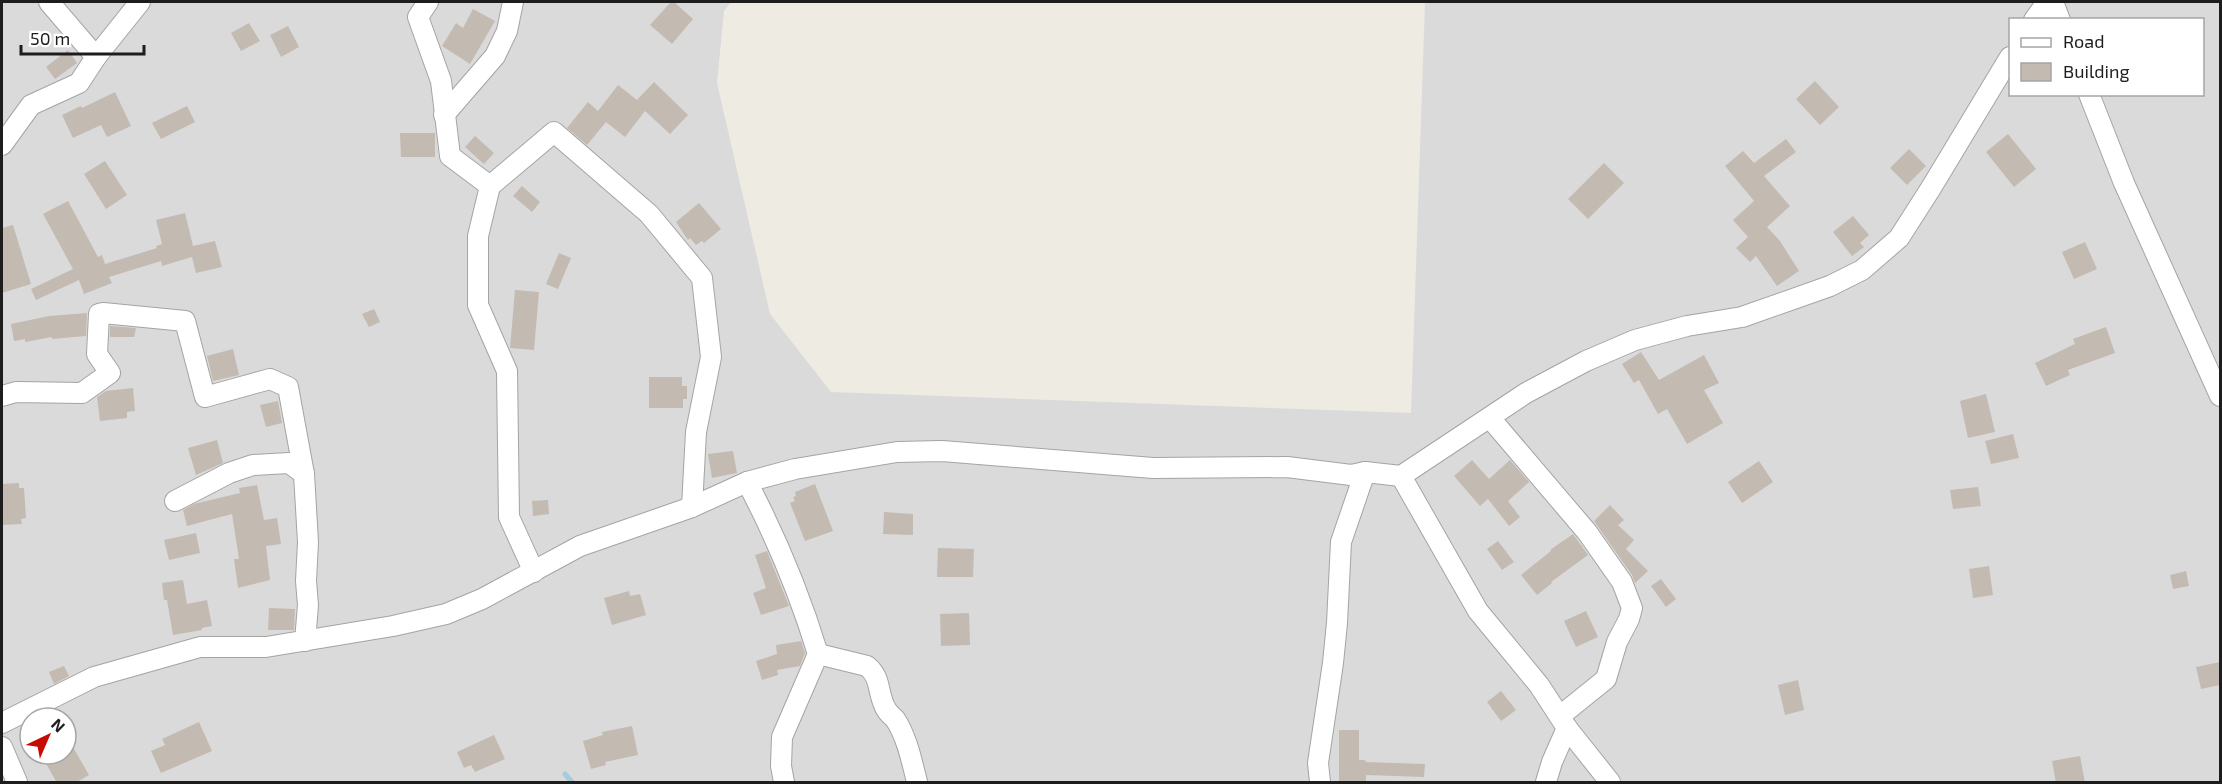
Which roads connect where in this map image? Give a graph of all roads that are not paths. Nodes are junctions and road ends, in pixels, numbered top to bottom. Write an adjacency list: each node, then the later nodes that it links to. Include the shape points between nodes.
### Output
1 (49, 2): 9 (street)
2 (140, 2): 9 (street)
3 (428, 2): 12 (street, via 418,17 441,81)
4 (513, 2): 12 (street, via 507,31 495,56)
5 (2047, 2): 7 (street)
6 (2053, 2): 8 (street)
7 (2035, 18)
8 (2059, 18)
9 (96, 57): 13 (street, via 79,83 31,105)
10 (2009, 59): 17 (street, via 1899,238 1862,270 1830,286 1742,317 1635,340 1526,393)
11 (2090, 96): 16 (street, via 2124,183)
12 (444, 115): 14 (street, via 450,156)
13 (2, 145)
14 (490, 186): 23 (street, via 554,132 649,214 702,278 711,357 696,432); 24 (street, via 478,236 478,305 507,371 509,517)
15 (2, 396): 19 (street, via 16,392 82,393 110,373 97,354 99,314 185,321 205,397 270,379 288,387)
16 (2220, 396)
17 (1490, 418): 20 (street); 27 (street, via 1587,532 1622,582 1632,608 1606,679)
18 (1365, 472): 20 (street); 21 (street, via 1351,475 1287,467 1153,468 942,451 897,452 795,469); 33 (street, via 1341,542 1333,663 1318,763)
19 (303, 474): 22 (street, via 289,463 253,465); 25 (street, via 308,542)
20 (1401, 476): 27 (street, via 1478,610 1539,685)
21 (747, 482): 23 (street); 26 (street, via 805,612)
22 (176, 501)
23 (693, 507): 24 (street, via 580,546)
24 (534, 572): 25 (street, via 446,614)
25 (305, 641): 28 (street, via 266,647 200,646 94,677)
26 (818, 654): 31 (street, via 782,738); 32 (street, via 867,666 873,671 886,709 896,720)
27 (1563, 722): 34 (street); 35 (street)
28 (2, 723)
29 (2, 747): 30 (street)
30 (17, 783)
31 (784, 783)
32 (917, 783)
33 (1320, 783)
34 (1546, 783)
35 (1610, 783)

